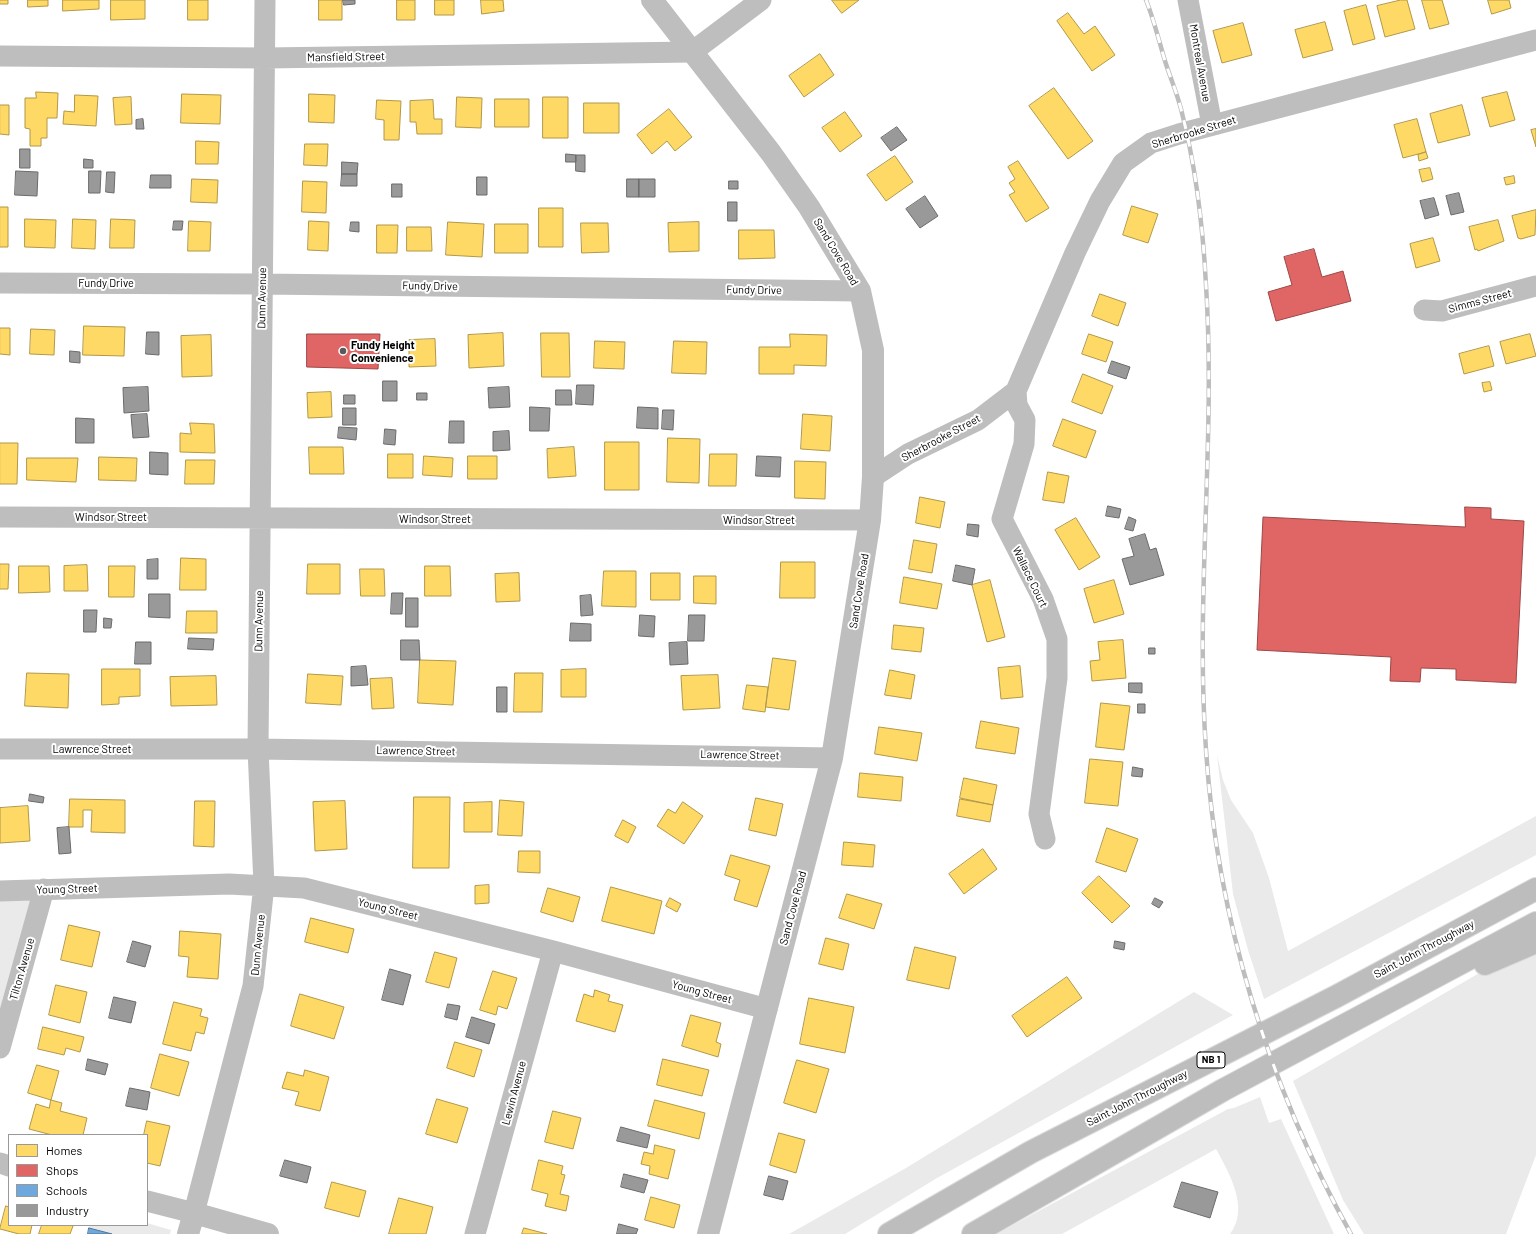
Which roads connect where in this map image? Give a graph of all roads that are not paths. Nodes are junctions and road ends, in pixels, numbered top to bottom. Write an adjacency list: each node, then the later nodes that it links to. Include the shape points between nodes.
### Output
1 (265, 0): 8 (street, Dunn Avenue)
2 (652, 0): 6 (street, Sand Cove Road)
3 (761, 0): 6 (street)
4 (1188, 0): 9 (street, Montreal Avenue)
5 (1536, 40): 9 (street, Sherbrooke Street)
6 (692, 52): 8 (street, Mansfield Street); 13 (street, Sand Cove Road, via 771,153 809,207)
7 (0, 56): 8 (street, Mansfield Street)
8 (265, 58): 11 (street, Dunn Avenue)
9 (1212, 125): 15 (street, Sherbrooke Street, via 1151,143 1123,163 1100,201 1078,246)
10 (0, 283): 11 (street, Fundy Drive)
11 (262, 284): 13 (street, Fundy Drive); 18 (street, Dunn Avenue)
12 (1536, 286): 14 (street, Simms Street, via 1442,311)
13 (860, 291): 16 (street, Sand Cove Road, via 873,350)
14 (1424, 310)
15 (1016, 391): 16 (street, Sherbrooke Street, via 978,420 908,454); 23 (street, Wallace Court, via 1017,405 1025,420 1024,444 1002,519 1043,600 1056,638 1057,678 1039,814)
16 (873, 478): 19 (street, Sand Cove Road)
17 (0, 517): 18 (street, Windsor Street)
18 (260, 518): 19 (street, Windsor Street); 21 (street, Dunn Avenue)
19 (870, 520): 22 (street, Sand Cove Road)
20 (0, 748): 21 (street, Lawrence Street)
21 (258, 749): 22 (street, Lawrence Street); 24 (street, Dunn Avenue)
22 (832, 758): 31 (street, Sand Cove Road)
23 (1045, 839)
24 (264, 885): 25 (street, Young Street); 30 (street, Young Street, via 304,888); 35 (street, Dunn Avenue, via 253,986)
25 (44, 889): 27 (street, Young Street); 33 (street, Tilton Avenue)
26 (1536, 889): 40 (highway, Saint John Throughway / NB 1, via 1337,996 1031,1152)
27 (0, 891)
28 (1536, 923): 32 (highway)
29 (1536, 942): 32 (highway)
30 (553, 951): 31 (street, Young Street); 38 (street, Lewin Avenue)
31 (767, 1009): 39 (street, Sand Cove Road)
32 (1352, 1023): 41 (highway, via 1223,1090)
33 (0, 1048)
34 (148, 1201): 35 (street)
35 (194, 1213): 36 (street, Dunn Avenue); 37 (street)
36 (188, 1234)
37 (268, 1234)
38 (476, 1234)
39 (708, 1234)
40 (888, 1234)
41 (973, 1234)

